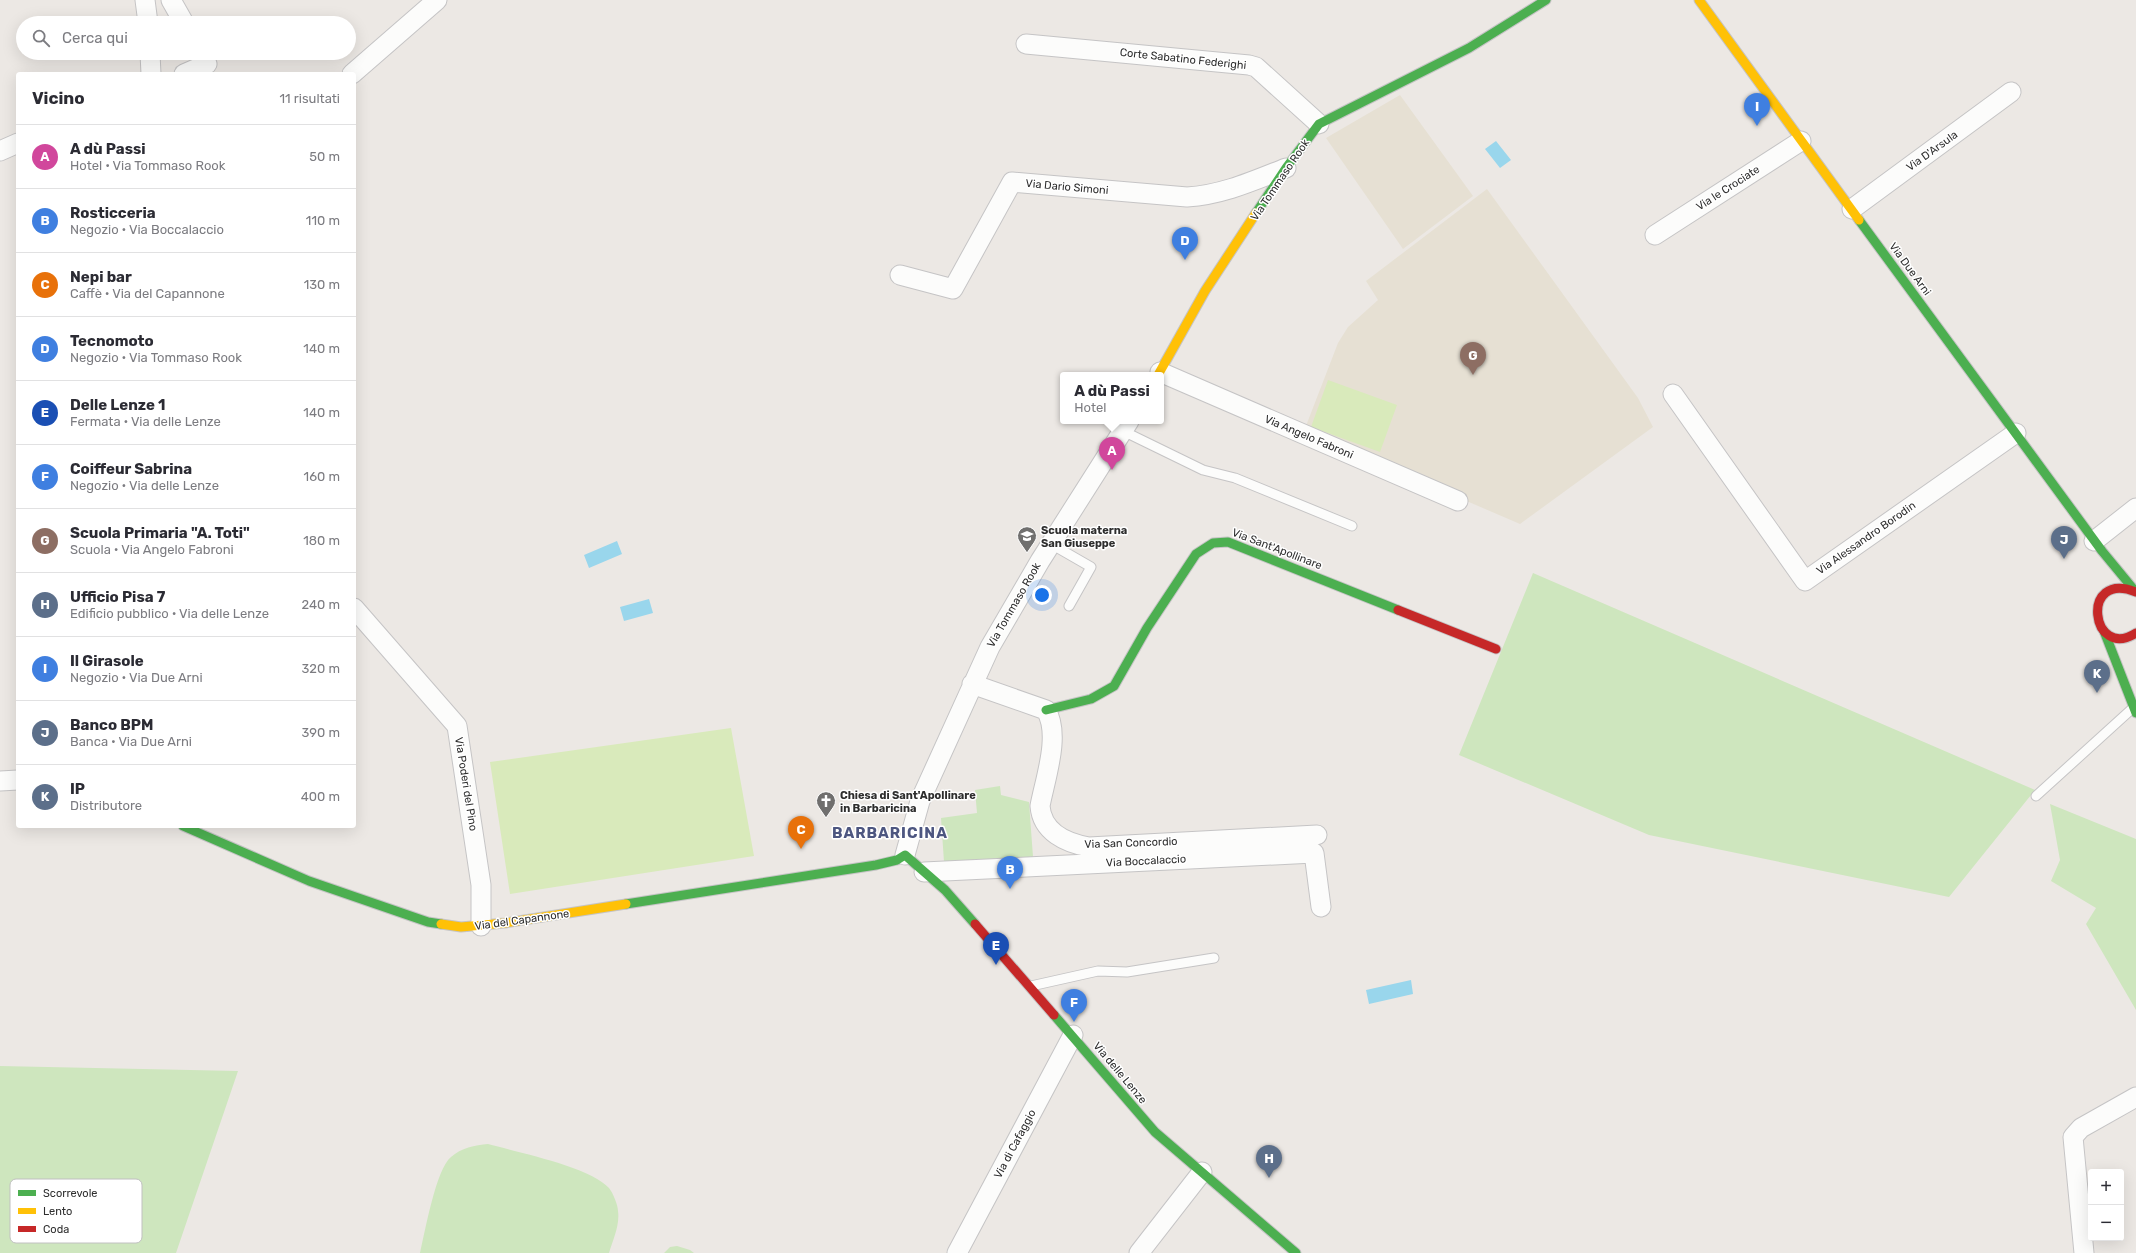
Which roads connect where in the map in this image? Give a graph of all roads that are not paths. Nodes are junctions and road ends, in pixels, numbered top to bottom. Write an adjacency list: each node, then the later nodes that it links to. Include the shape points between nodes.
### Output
1 (145, 0): 6 (street)
2 (172, 0): 7 (street)
3 (438, 0): 13 (street)
4 (1546, 0): 15 (street, Via Tommaso Rook, via 1469,48)
5 (1699, 0): 16 (street, Via Due Arni)
6 (147, 16)
7 (180, 16)
8 (1026, 44): 15 (street, Corte Sabatino Federighi, via 1249,65 1256,67)
9 (150, 60): 11 (street)
10 (207, 64): 12 (street)
11 (151, 72)
12 (189, 72)
13 (354, 72)
14 (2011, 92): 22 (street, Via D'Arsula)
15 (1319, 124): 19 (street, Via Tommaso Rook)
16 (1801, 141): 22 (street, Via Due Arni); 23 (street, Via le Crociate)
17 (16, 144): 18 (street)
18 (0, 151)
19 (1286, 168): 20 (street, Via Dario Simoni); 21 (street, Via Tommaso Rook)
20 (1226, 190): 21 (street, Via Dario Simoni, via 1246,195); 24 (street, Via Dario Simoni, via 1210,195 1187,196 1012,182 953,289)
21 (1263, 205): 25 (street, Via Tommaso Rook, via 1205,291)
22 (1852, 209): 29 (street, Via Due Arni)
23 (1655, 235)
24 (900, 275)
25 (1160, 372)
26 (1164, 376): 30 (street, Via Angelo Fabroni)
27 (1673, 394): 29 (street, Via Alessandro Borodin, via 1805,581)
28 (1126, 426): 32 (lane, via 1204,470 1235,478); 33 (street, Via Tommaso Rook)
29 (2016, 433): 34 (street, Via Due Arni)
30 (1458, 501)
31 (2136, 508): 34 (street)
32 (1352, 526)
33 (1051, 544): 37 (lane, via 1091,567); 43 (street, Via Tommaso Rook, via 990,647)
34 (2098, 546): 35 (street, Via Due Arni); 36 (street, Via Due Arni)
35 (2108, 583): 36 (street); 39 (street, via 2097,610 2098,621)
36 (2135, 592)
37 (1069, 606)
38 (356, 610): 54 (street, Via Poderi del Pino, via 457,726 481,885)
39 (2104, 630): 40 (street, via 2117,637); 45 (street)
40 (2134, 634): 41 (street)
41 (2136, 647)
42 (1496, 649): 44 (street, Via Sant'Apollinare, via 1228,542 1218,542 1205,547 1192,559 1108,692)
43 (972, 684): 44 (street); 51 (street, Via Tommaso Rook, via 920,801)
44 (1046, 710): 50 (street, Via San Concordio, via 1052,725 1053,740 1040,814 1048,827 1062,839 1089,847)
45 (2135, 710): 48 (lane)
46 (16, 780): 47 (street)
47 (0, 781)
48 (2036, 796)
49 (188, 828): 54 (street, Via del Capannone, via 309,881 386,908 442,925)
50 (1317, 835)
51 (905, 855): 52 (street, Via delle Lenze); 54 (street, Via del Capannone, via 897,860 876,865)
52 (924, 872): 53 (street, Via Boccalaccio, via 1314,853); 56 (street, Via delle Lenze, via 945,890)
53 (1321, 907)
54 (481, 926)
55 (1214, 958): 56 (lane, via 1127,972 1098,971)
56 (1031, 986): 57 (street, Via delle Lenze)
57 (1073, 1036): 59 (street, Via delle Lenze, via 1155,1132); 60 (street, Via di Cafaggio)
58 (2136, 1097): 63 (street, via 2081,1128 2073,1137)
59 (1202, 1172): 61 (street); 62 (street, Via delle Lenze)
60 (957, 1253)
61 (1139, 1253)
62 (1296, 1253)
63 (2084, 1253)

